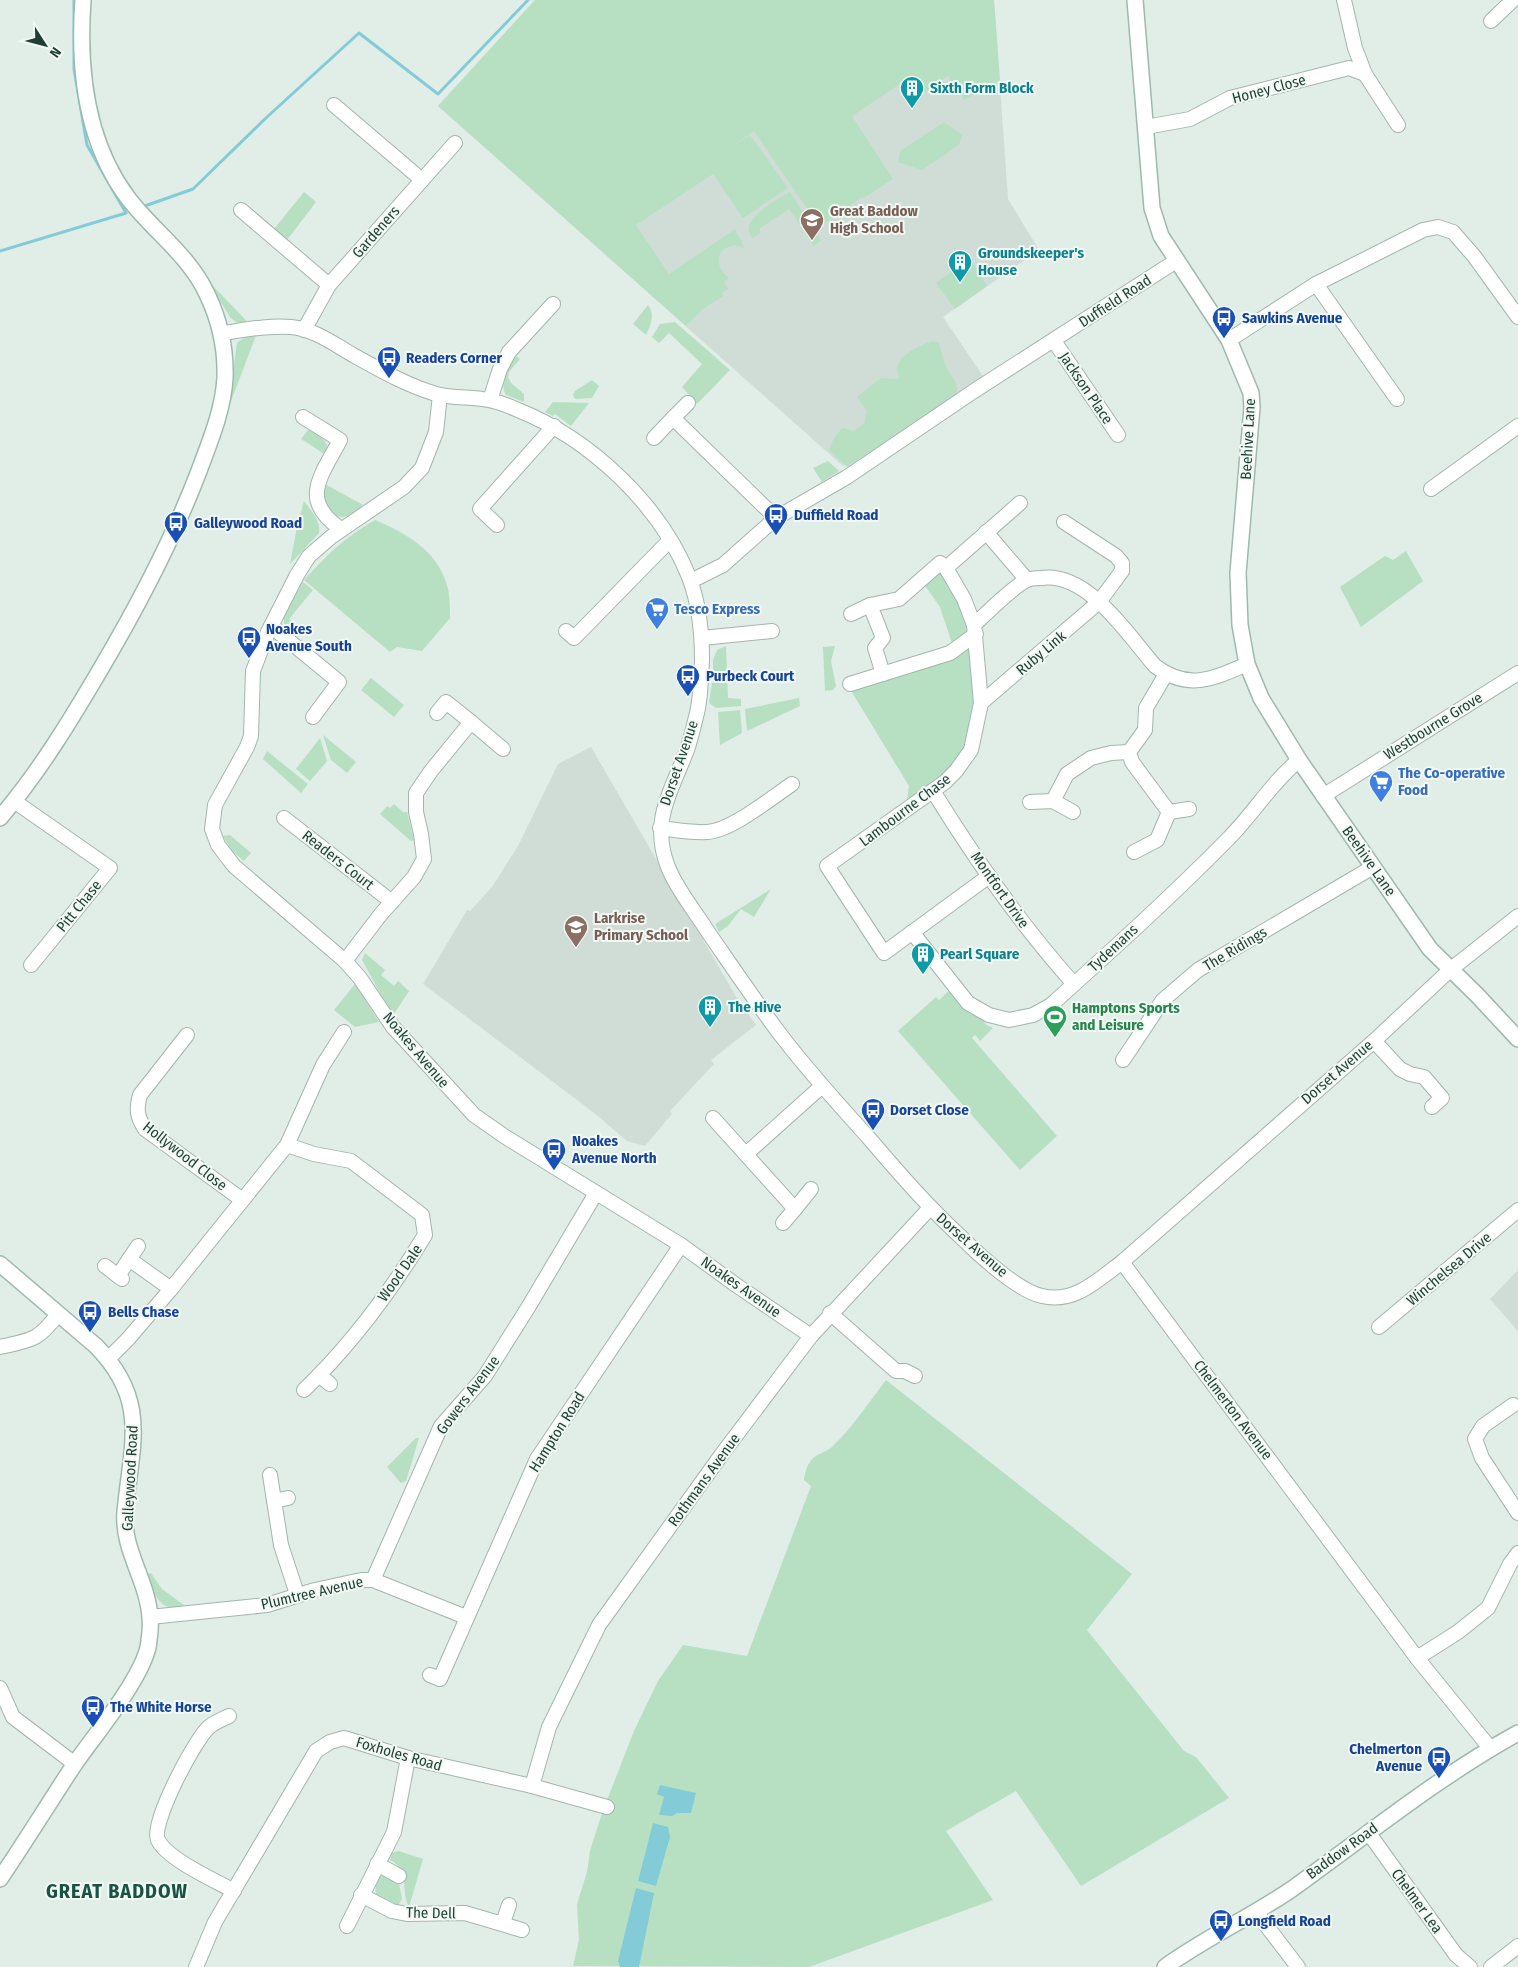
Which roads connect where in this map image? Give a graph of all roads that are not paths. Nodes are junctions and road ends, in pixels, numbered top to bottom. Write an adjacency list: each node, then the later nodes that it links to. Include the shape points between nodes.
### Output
1 (83, 0): 19 (street, via 80,35 84,78 90,115 105,159 128,197 192,268 206,292)
2 (1134, 0): 9 (street, Beehive Lane)
3 (1344, 0): 6 (street, via 1355,48)
4 (1513, 0): 5 (street)
5 (1491, 21)
6 (1365, 74): 8 (street); 9 (street, Honey Close, via 1349,68 1230,98 1190,119)
7 (334, 105): 11 (street)
8 (1398, 125)
9 (1146, 127): 13 (street, Beehive Lane, via 1152,208 1161,236)
10 (455, 143): 11 (street, Gardeners)
11 (422, 180): 15 (street, Gardeners)
12 (241, 210): 15 (street)
13 (1176, 261): 20 (street, Beehive Lane); 21 (street, Duffield Road)
14 (1316, 284): 17 (street, via 1423,230 1438,227 1453,232 1464,244); 20 (street); 23 (street)
15 (329, 285): 18 (street, Gardeners)
16 (553, 304): 24 (street, via 510,352 500,369)
17 (1518, 317)
18 (304, 330): 19 (street, Dorset Avenue, via 264,328); 22 (street, Dorset Avenue, via 318,334 391,376)
19 (222, 333): 66 (street, via 225,379 220,411 181,517 155,574 81,703)
20 (1229, 340): 51 (street, Beehive Lane, via 1250,393 1252,407 1238,574 1240,625)
21 (1054, 341): 30 (street, Jackson Place); 34 (street, Duffield Road, via 847,476)
22 (440, 395): 24 (street, Dorset Avenue); 37 (street, Noakes Avenue, via 436,432 422,468 404,487)
23 (1397, 399)
24 (490, 400): 28 (street, Dorset Avenue)
25 (688, 403): 27 (street)
26 (303, 417): 37 (street, via 340,440 316,486 317,504 327,520)
27 (673, 418): 31 (street); 34 (street)
28 (554, 426): 36 (street, via 480,509); 39 (street, Dorset Avenue, via 607,465 662,526)
29 (1518, 426): 32 (street)
30 (1118, 435)
31 (654, 438)
32 (1431, 489)
33 (1020, 503): 38 (street)
34 (776, 518): 42 (street, Duffield Road, via 723,565)
35 (1064, 522): 43 (street, via 1122,563 1122,571)
36 (497, 525)
37 (341, 529): 46 (street, Noakes Avenue, via 309,556)
38 (986, 532): 40 (street); 41 (street)
39 (670, 540): 42 (street, Dorset Avenue); 49 (street)
40 (946, 568): 44 (street, via 940,562 898,599); 47 (street, Lambourne Chase, via 964,599)
41 (1027, 580): 43 (street, via 1066,579 1082,587); 47 (street)
42 (690, 581): 50 (street, Dorset Avenue)
43 (1099, 602): 54 (street, via 1155,666); 56 (street, Ruby Link)
44 (870, 605): 45 (street); 53 (street, via 883,638 875,648)
45 (851, 614)
46 (272, 626): 58 (street, via 339,682); 81 (street, Noakes Avenue, via 253,671 251,736 215,805 212,829 218,845 234,866)
47 (975, 629): 53 (street, via 950,653); 56 (street, Lambourne Chase)
48 (772, 631): 50 (street)
49 (574, 638)
50 (702, 638): 74 (street, Dorset Avenue, via 698,706 687,748 668,793)
51 (1247, 664): 54 (street, via 1224,674 1190,682); 62 (street, Beehive Lane, via 1261,698)
52 (1518, 673): 65 (street, Westbourne Grove)
53 (883, 674): 55 (street)
54 (1166, 674): 61 (street, via 1146,708 1145,730)
55 (850, 684)
56 (981, 703): 64 (street, Lambourne Chase, via 971,750 956,772)
57 (437, 713): 59 (street, via 446,702)
58 (313, 717)
59 (471, 722): 60 (street); 78 (street, via 416,793 424,859 414,877)
60 (503, 749)
61 (1129, 752): 67 (street, via 1091,758 1067,774); 71 (street, via 1132,762)
62 (1299, 760): 65 (street, Beehive Lane); 84 (street, Tydemans, via 1229,838)
63 (792, 784): 74 (street, Dorset Avenue, via 718,830)
64 (933, 791): 77 (street, Montfort Drive); 80 (street, Lambourne Chase, via 827,866 884,953)
65 (1323, 796): 76 (street, Beehive Lane)
66 (14, 801): 72 (street); 82 (street, Pitt Chase, via 110,868)
67 (1053, 801): 68 (street); 70 (street)
68 (1030, 802)
69 (1189, 809): 71 (street)
70 (1074, 812)
71 (1170, 812): 75 (street, via 1158,840)
72 (0, 818)
73 (284, 818): 78 (street, Readers Court)
74 (660, 828): 90 (street, Dorset Avenue, via 668,869 684,896 739,979)
75 (1134, 852)
76 (1373, 867): 83 (street, Beehive Lane, via 1430,949); 89 (street, The Ridings, via 1198,970 1163,1000)
77 (989, 876): 80 (street); 84 (street, Montfort Drive, via 1038,943)
78 (392, 902): 81 (street)
79 (1518, 916): 83 (street, Dorset Avenue)
80 (912, 932): 84 (street, Tydemans, via 968,1003 990,1015 1009,1020 1033,1015 1051,1005)
81 (345, 961): 96 (street, Noakes Avenue, via 393,1027 474,1115)
82 (31, 965)
83 (1450, 970): 87 (street, Beehive Lane); 88 (street, Dorset Avenue)
84 (1074, 984)
85 (344, 1032): 93 (street, via 323,1065)
86 (187, 1035): 97 (street, Hollywood Close, via 140,1095 138,1118 146,1129)
87 (1518, 1038)
88 (1374, 1041): 91 (street, via 1400,1068 1424,1077 1442,1098); 105 (street, Dorset Avenue)
89 (1123, 1060)
90 (822, 1086): 94 (street); 98 (street, Dorset Avenue)
91 (1432, 1107)
92 (713, 1118): 94 (street)
93 (287, 1145): 97 (street); 116 (street, Wood Dale, via 351,1161 422,1215 425,1235 402,1274 325,1380)
94 (746, 1154): 99 (street)
95 (811, 1190): 99 (street)
96 (596, 1193): 102 (street, Noakes Avenue); 123 (street, Gowers Avenue, via 485,1376 441,1426)
97 (241, 1199): 108 (street)
98 (930, 1208): 105 (street, Dorset Avenue, via 988,1262 1039,1296 1062,1298 1083,1291); 109 (street, Rothmans Avenue)
99 (795, 1209): 101 (street)
100 (1518, 1210): 111 (street, Winchelsea Drive)
101 (783, 1223)
102 (681, 1245): 112 (street, Noakes Avenue); 125 (street, Hampton Road, via 537,1459)
103 (138, 1246): 104 (street)
104 (129, 1259): 107 (street, via 120,1277); 108 (street)
105 (1122, 1262): 127 (street, Chelmerton Avenue)
106 (0, 1264): 110 (street, Galleywood Road)
107 (105, 1266)
108 (171, 1289): 114 (street)
109 (830, 1313): 112 (street, Rothmans Avenue); 115 (street, via 896,1371)
110 (58, 1314): 113 (street, via 33,1340); 114 (street, Galleywood Road)
111 (1379, 1327)
112 (811, 1336): 135 (street, Rothmans Avenue, via 599,1625 549,1727)
113 (0, 1347)
114 (109, 1358): 126 (street, Galleywood Road, via 131,1404 134,1442 125,1514 126,1536)
115 (915, 1376)
116 (304, 1390)
117 (1513, 1405): 121 (street, via 1483,1426 1475,1439 1482,1458)
118 (270, 1475): 120 (street)
119 (288, 1498): 120 (street)
120 (274, 1501): 124 (street, via 281,1545)
121 (1518, 1513)
122 (1518, 1554): 127 (street, via 1488,1608)
123 (373, 1580): 124 (street, Plumtree Avenue); 125 (street, Plumtree Avenue)
124 (297, 1594): 126 (street, Plumtree Avenue, via 267,1605)
125 (466, 1616): 128 (street, Hampton Road, via 440,1679)
126 (150, 1617): 134 (street, Galleywood Road, via 149,1644 140,1670)
127 (1417, 1658): 132 (street, Chelmerton Avenue)
128 (430, 1675)
129 (0, 1688): 134 (street, via 13,1717)
130 (229, 1716): 141 (street, via 209,1727 192,1750 171,1790 156,1828 156,1838 176,1859)
131 (1518, 1733): 132 (street, Baddow Road)
132 (1490, 1748): 137 (street, Baddow Road)
133 (408, 1758): 135 (street, Foxholes Road); 138 (street, via 394,1832); 141 (street, Foxholes Road, via 344,1738 316,1751)
134 (74, 1764): 140 (street, Galleywood Road)
135 (532, 1786): 136 (street, Foxholes Road)
136 (607, 1807)
137 (1368, 1832): 144 (street, Baddow Road); 152 (street, Chelmer Lea, via 1456,1955)
138 (377, 1864): 139 (street); 142 (street)
139 (399, 1876)
140 (0, 1879)
141 (234, 1891): 149 (street, Foxholes Road, via 215,1922)
142 (361, 1895): 145 (street, The Dell, via 392,1911 406,1914 465,1913); 146 (street)
143 (509, 1905): 145 (street)
144 (1256, 1912): 150 (street, Baddow Road); 151 (street)
145 (502, 1923): 147 (street, The Dell)
146 (347, 1926)
147 (522, 1930)
148 (1518, 1946): 153 (street)
149 (196, 1967)
150 (1165, 1967)
151 (1298, 1967)
152 (1470, 1967)
153 (1491, 1967)

